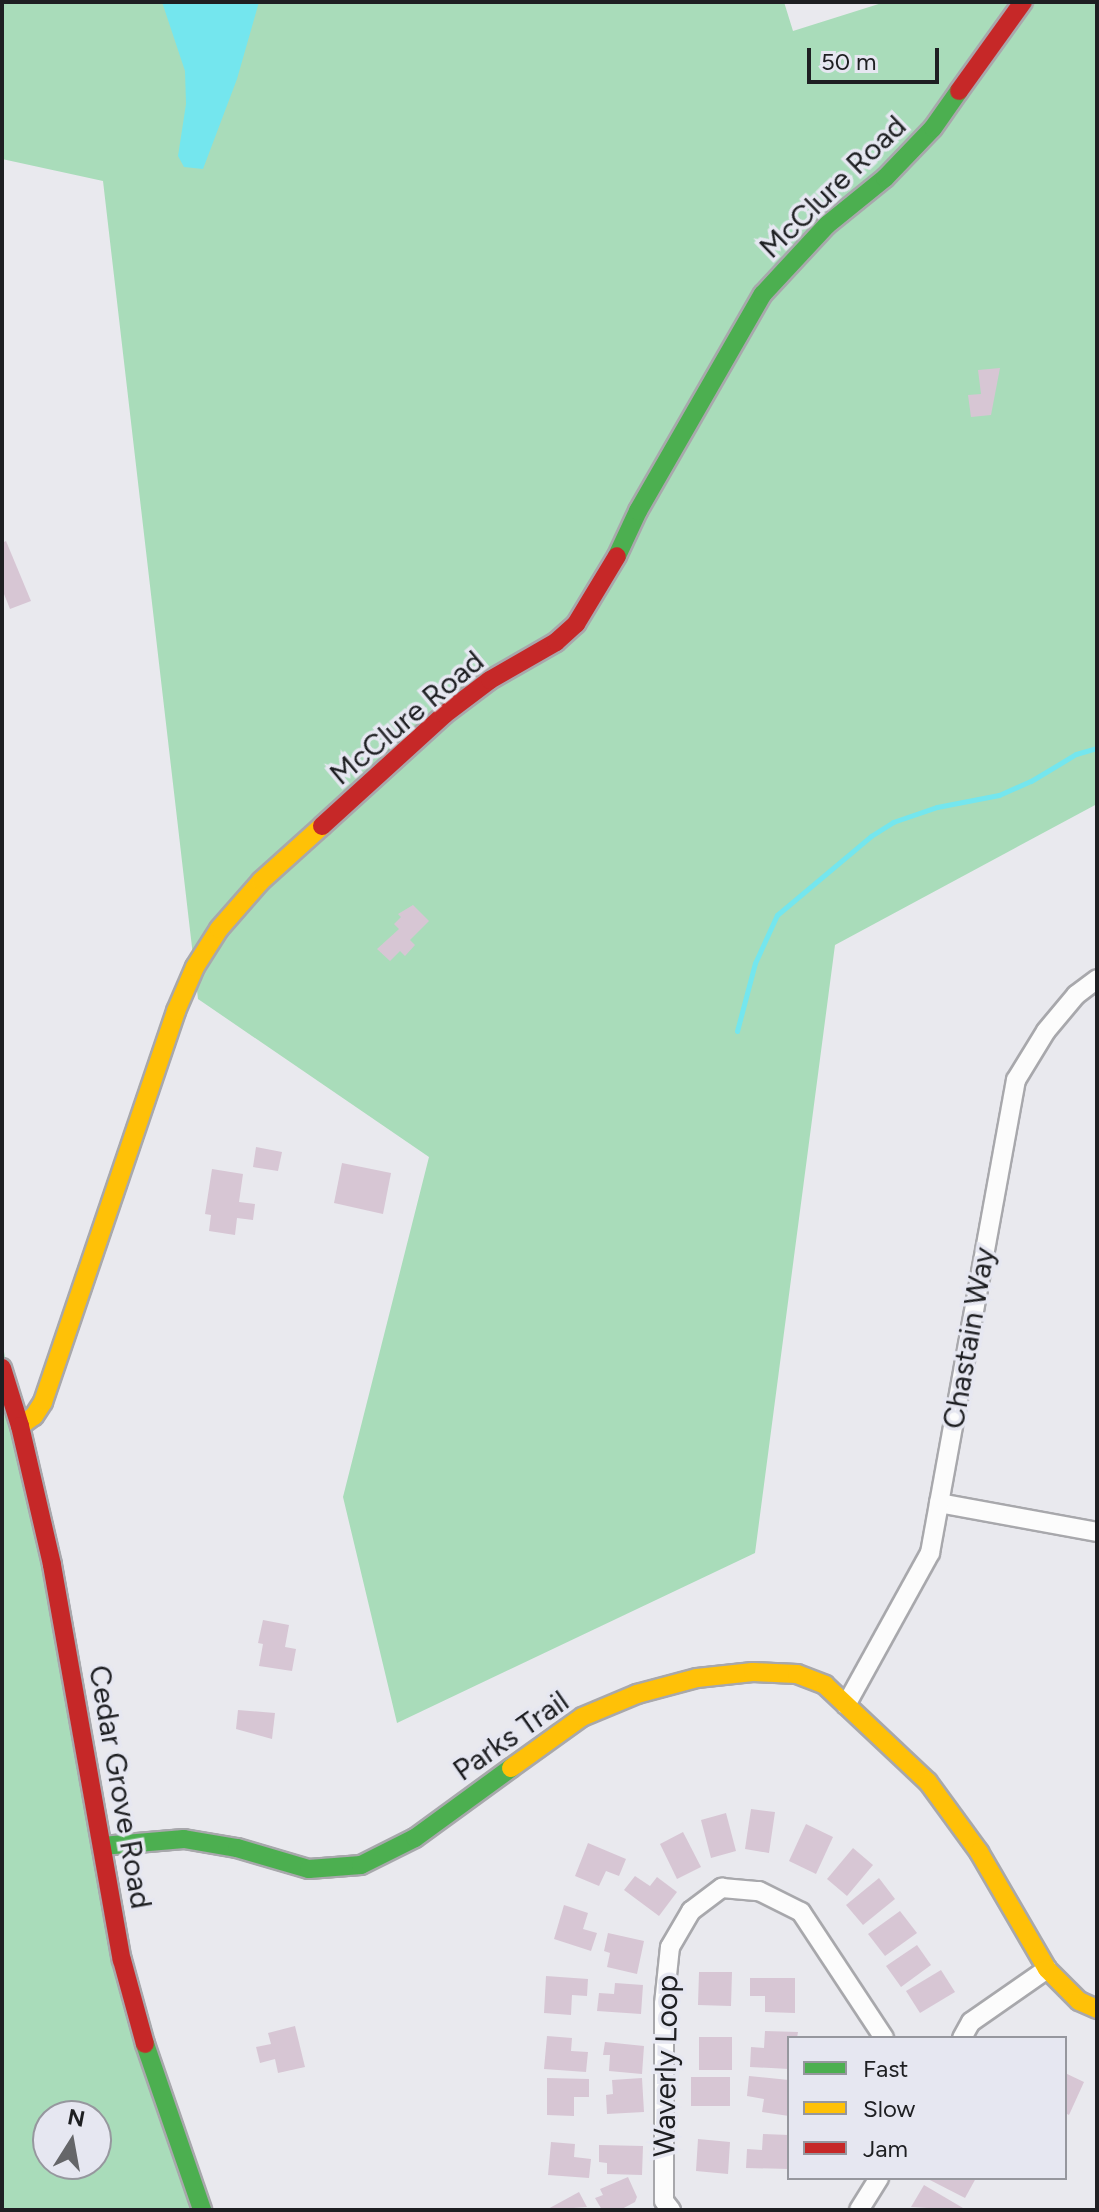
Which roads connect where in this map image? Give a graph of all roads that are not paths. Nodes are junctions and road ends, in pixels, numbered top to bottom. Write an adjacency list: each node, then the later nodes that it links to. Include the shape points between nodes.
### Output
1 (1023, 2): 4 (street, McClure Road, via 933,128 885,178 827,225 763,294 576,624 445,714 261,881 219,929 176,1011 43,1402)
2 (1097, 979): 5 (street, Chastain Way, via 1046,1031 1016,1080)
3 (2, 1368): 4 (street, Cedar Grove Road)
4 (20, 1426): 8 (street, Cedar Grove Road, via 52,1565)
5 (939, 1503): 6 (street); 7 (street, Chastain Way, via 930,1553)
6 (1097, 1532)
7 (846, 1705): 8 (street, Parks Trail, via 825,1685 797,1674 697,1678 637,1694 582,1717 415,1838 361,1865 309,1869 184,1839); 9 (street, Parks Trail, via 928,1782 979,1852)
8 (102, 1846): 14 (street, Cedar Grove Road, via 136,2017)
9 (1047, 1969): 10 (street, Parks Trail, via 1079,2001); 12 (street, via 971,2022)
10 (1097, 2009)
11 (883, 2036): 15 (street, Waverly Loop, via 801,1912 759,1891 722,1888 691,1911 670,1947 664,2004 664,2201)
12 (963, 2036)
13 (878, 2180): 16 (street)
14 (202, 2210)
15 (671, 2210)
16 (859, 2210)

